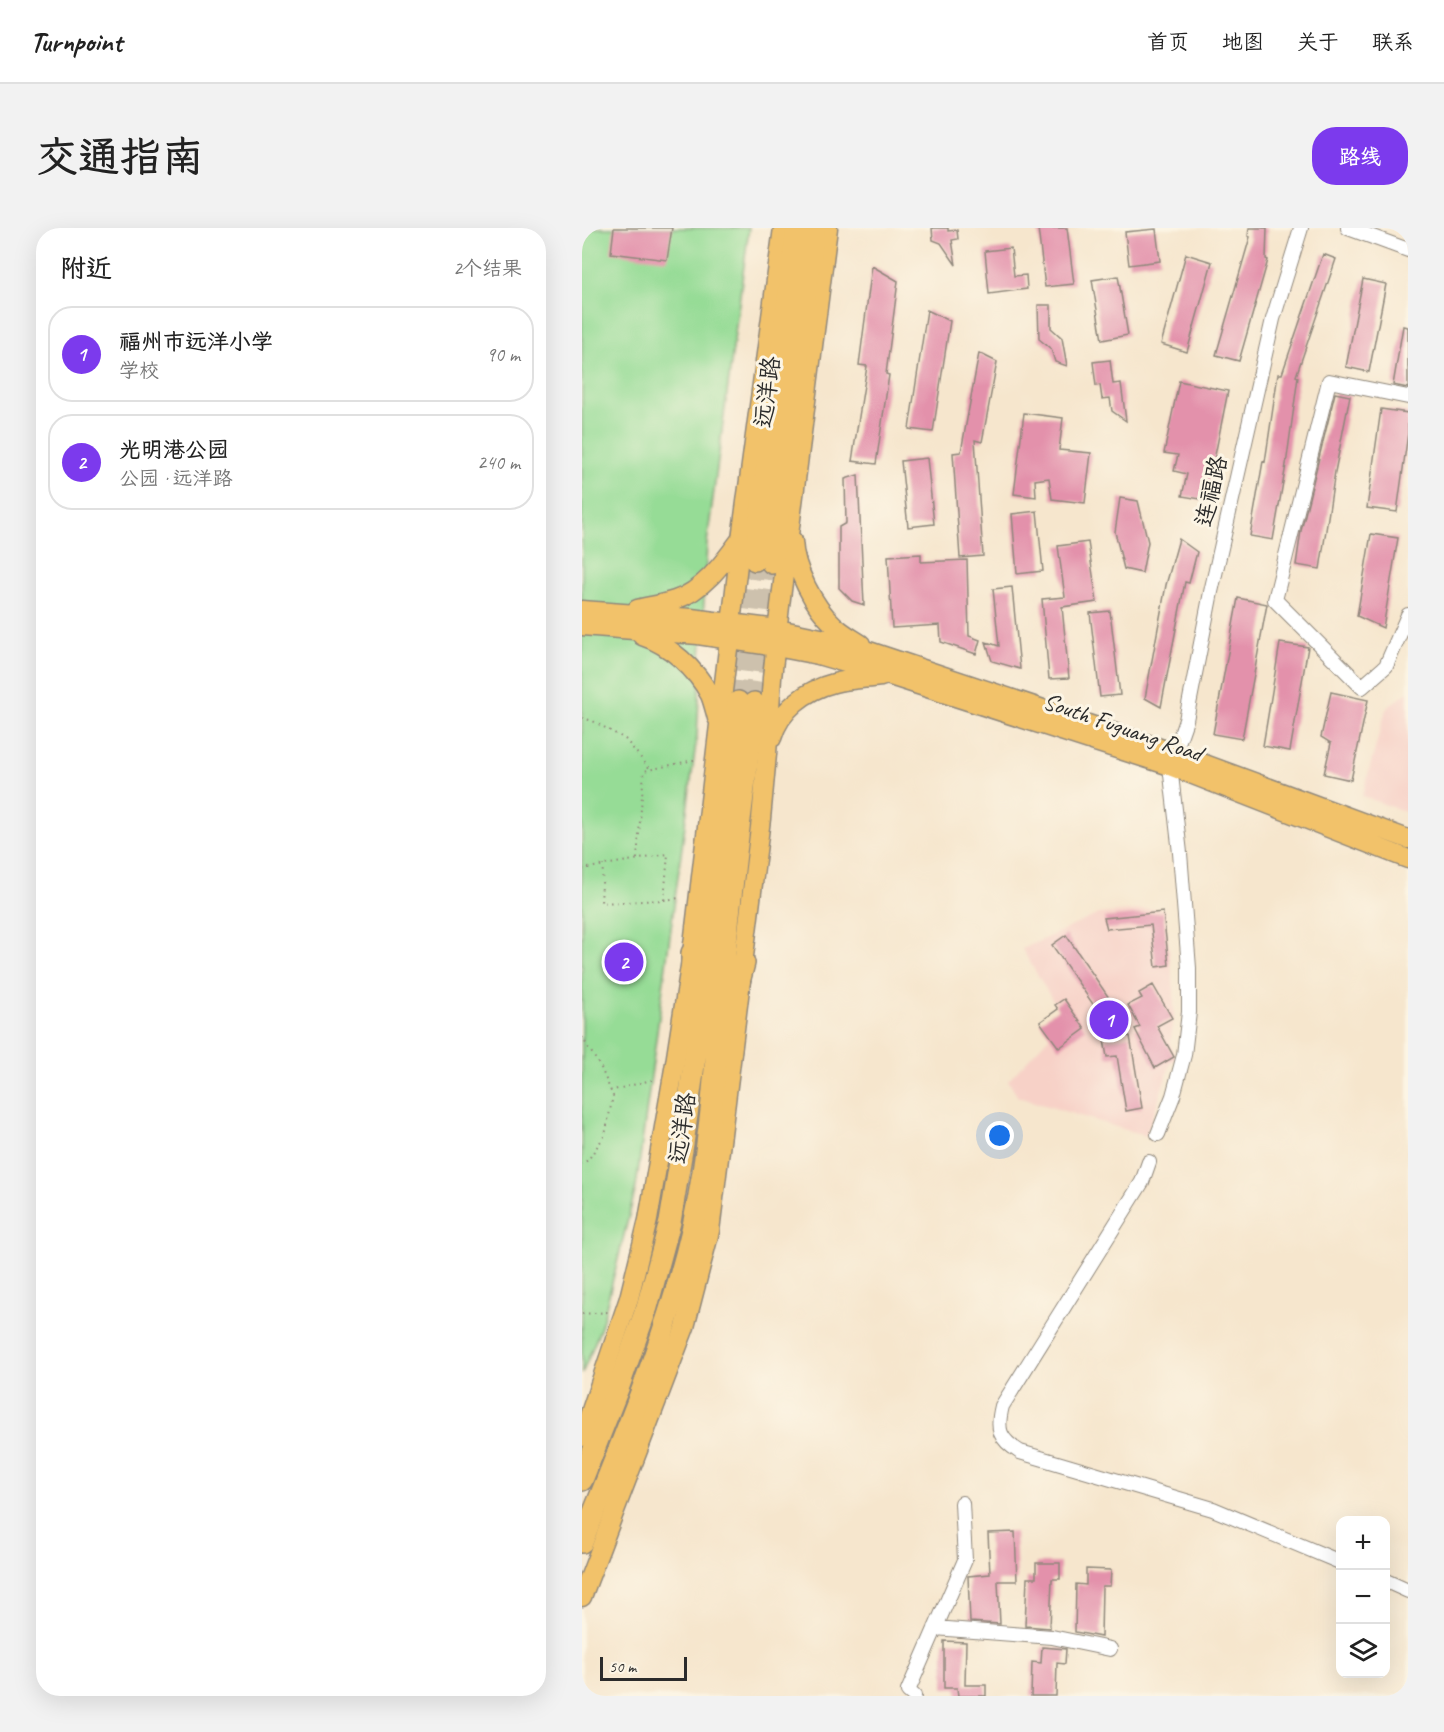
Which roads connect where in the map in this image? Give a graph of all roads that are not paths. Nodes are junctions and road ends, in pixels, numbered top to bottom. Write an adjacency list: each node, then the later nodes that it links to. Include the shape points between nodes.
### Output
1 (783, 228): 10 (main road)
2 (797, 228): 3 (highway, 远洋路, via 763,562)
3 (814, 228)
4 (828, 228): 9 (main road)
5 (1301, 228): 22 (street, 连福路, via 1273,319 1186,720)
6 (1348, 228): 7 (street)
7 (1408, 250)
8 (1408, 397): 12 (street, via 1329,381 1275,600 1362,687 1386,666)
9 (792, 524): 16 (main road); 18 (main road, via 793,549 807,590 834,626)
10 (741, 539): 13 (main road, via 720,567 691,591); 15 (main road)
11 (582, 610): 13 (main road)
12 (1408, 615)
13 (621, 620): 14 (main road); 15 (main road); 20 (main road, via 658,640 694,672 710,696)
14 (582, 626)
15 (730, 632): 16 (main road); 20 (main road)
16 (777, 638): 17 (main road); 21 (main road)
17 (820, 646): 18 (main road, South Fuguang Road); 19 (main road, South Fuguang Road)
18 (872, 652): 22 (main road, South Fuguang Road)
19 (890, 676): 21 (main road, via 834,683 805,694 786,712 774,731); 22 (main road, South Fuguang Road)
20 (719, 725): 25 (main road)
21 (767, 754): 26 (main road)
22 (1173, 760): 23 (main road, South Fuguang Road); 24 (main road, South Fuguang Road); 29 (street, via 1189,1012 1184,1055)
23 (1408, 839)
24 (1408, 859)
25 (692, 953): 27 (highway); 31 (main road, via 648,1220 628,1298)
26 (744, 963): 28 (highway); 38 (main road, via 710,1231 685,1327)
27 (693, 1069): 28 (highway, 远洋路, via 746,702); 32 (highway, 远洋路, via 670,1222 643,1319)
28 (716, 1071): 34 (highway, 远洋路, via 693,1226 668,1314)
29 (1158, 1134)
30 (1149, 1162): 35 (street, via 1142,1182 1002,1406 1000,1435 1020,1452 1213,1509)
31 (582, 1437)
32 (582, 1480)
33 (962, 1503): 39 (street, via 965,1560)
34 (582, 1542)
35 (1336, 1561)
36 (1390, 1583): 37 (street)
37 (1408, 1591)
38 (582, 1597)
39 (935, 1628): 40 (street, via 1052,1637); 41 (street, via 908,1691)
40 (1110, 1649)
41 (914, 1696)

